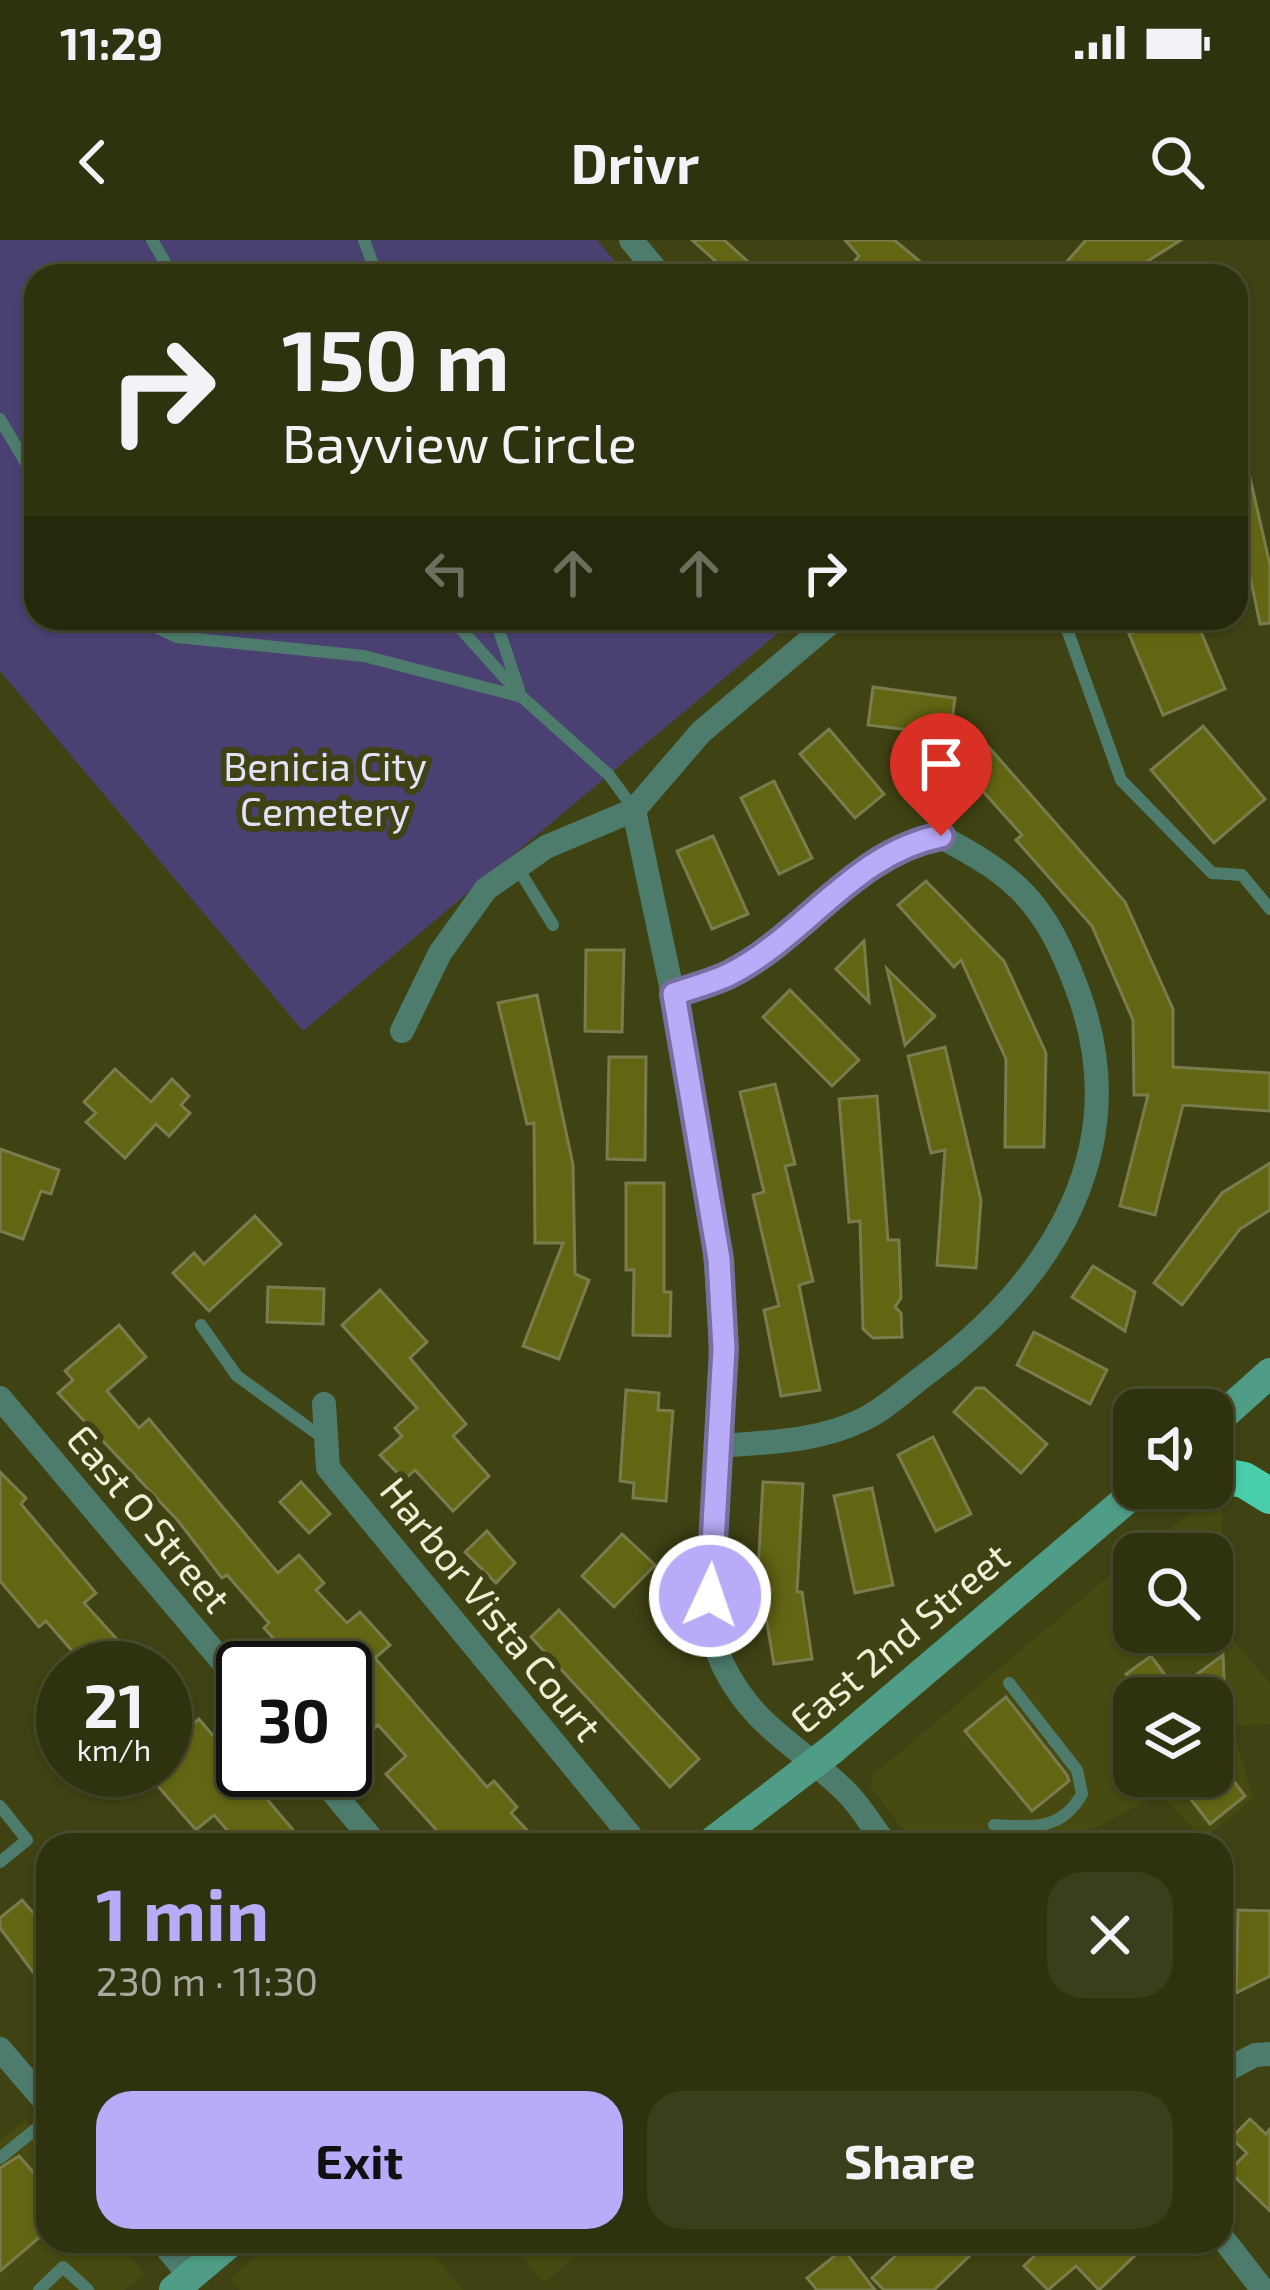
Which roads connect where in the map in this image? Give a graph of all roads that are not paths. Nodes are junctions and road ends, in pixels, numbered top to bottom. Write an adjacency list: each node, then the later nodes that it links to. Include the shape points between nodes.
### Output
1 (631, 240): 2 (street)
2 (652, 264)
3 (0, 419): 4 (lane)
4 (24, 460)
5 (162, 630): 10 (lane, via 364,656)
6 (463, 630): 10 (lane)
7 (498, 630): 10 (lane)
8 (822, 630): 11 (street, via 701,732)
9 (1067, 630): 13 (lane, via 1121,780 1212,874 1242,875)
10 (522, 697): 11 (lane, via 609,775)
11 (634, 810): 12 (street); 15 (street)
12 (517, 867): 14 (lane); 16 (street, via 486,889 440,953)
13 (1270, 909)
14 (553, 925)
15 (674, 994): 23 (street, via 719,1259); 23 (street, via 729,975 878,859 941,836 1024,887 1058,939 1095,1036 1101,1099 1090,1154 1071,1207 1023,1288 864,1420 808,1439)
16 (402, 1031)
17 (201, 1325): 22 (lane, via 237,1376)
18 (1270, 1373): 21 (main road)
19 (0, 1398): 27 (street, East O Street)
20 (324, 1404): 22 (street, Harbor Vista Court)
21 (1233, 1406)
22 (324, 1439): 34 (street, Harbor Vista Court, via 328,1468)
23 (719, 1446): 29 (street, via 710,1596 721,1662 774,1734)
24 (1233, 1478): 25 (highway)
25 (1270, 1496)
26 (1115, 1509): 29 (main road, East 2nd Street)
27 (216, 1654)
28 (1009, 1683): 32 (lane, via 1077,1770 1082,1794 1060,1821 1042,1828)
29 (811, 1764): 35 (main road, East 2nd Street); 36 (street)
30 (337, 1797): 33 (street)
31 (0, 1806): 37 (lane, via 27,1840)
32 (994, 1825)
33 (367, 1833)
34 (628, 1833)
35 (723, 1833)
36 (878, 1833)
37 (0, 1862)
38 (0, 2049): 41 (street)
39 (1270, 2054): 40 (street)
40 (1233, 2067)
41 (9, 2078): 42 (street)
42 (36, 2096)
43 (36, 2129): 44 (lane)
44 (0, 2158)
45 (1233, 2252): 51 (street)
46 (168, 2253): 48 (street)
47 (220, 2253): 48 (main road)
48 (187, 2285)
49 (39, 2290): 50 (lane, via 63,2267)
50 (88, 2290)
51 (1262, 2290)

